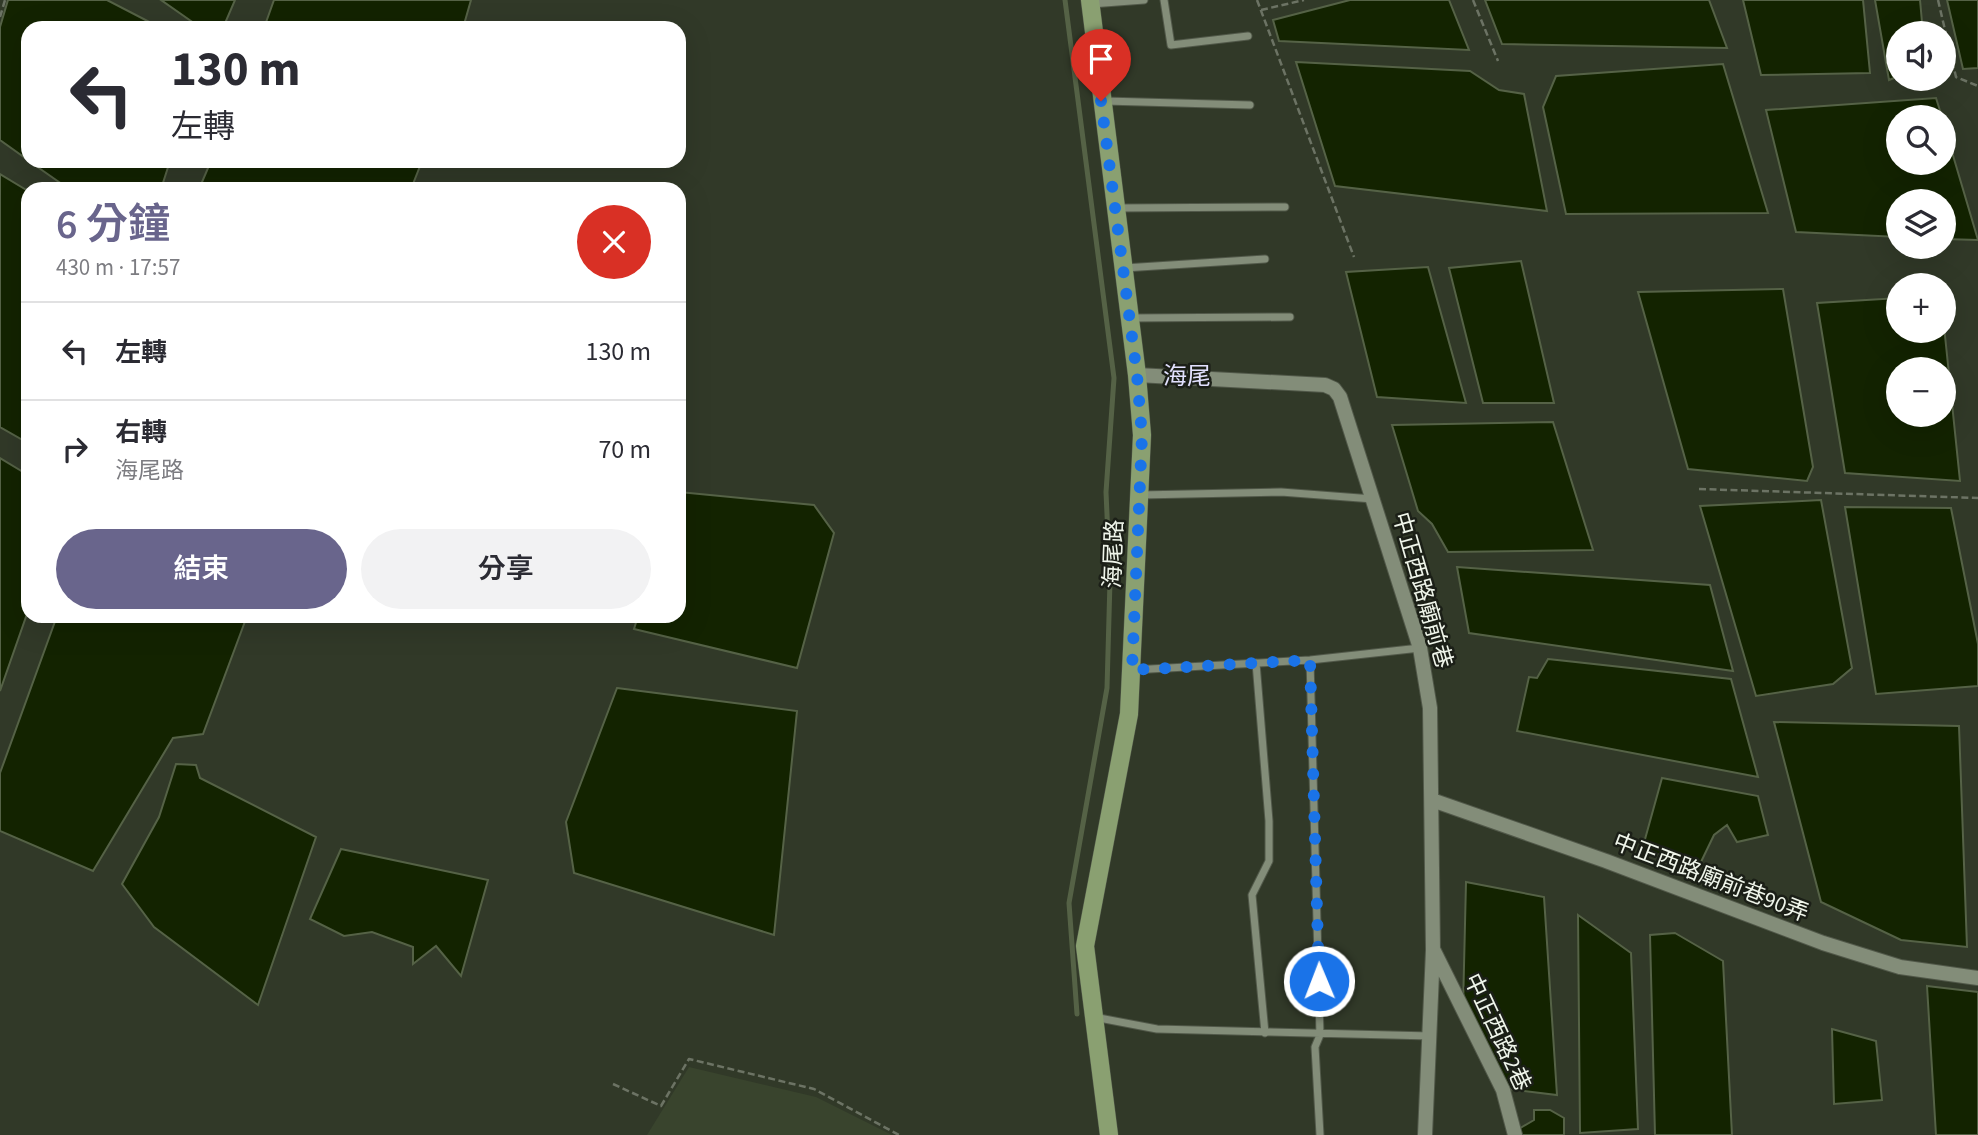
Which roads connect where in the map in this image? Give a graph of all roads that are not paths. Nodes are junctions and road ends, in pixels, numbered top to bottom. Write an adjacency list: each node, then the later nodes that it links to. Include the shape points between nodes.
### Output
1 (1144, 0): 3 (lane)
2 (1164, 0): 4 (lane, via 1171,45)
3 (1090, 2): 5 (street, 海尾路)
4 (1248, 36)
5 (1101, 101): 6 (lane); 8 (street, 海尾路)
6 (1250, 104)
7 (1285, 207): 8 (lane)
8 (1116, 208): 10 (street, 海尾路)
9 (1265, 259): 10 (lane)
10 (1124, 268): 12 (street, 海尾路)
11 (1290, 317): 12 (lane)
12 (1129, 318): 13 (street, 海尾路)
13 (1137, 375): 14 (street, 海尾路); 15 (street, 中正西路廟前巷, via 1334,389)
14 (1140, 495): 15 (lane, via 1281,492); 19 (street, 海尾路)
15 (1373, 499): 16 (street, 中正西路廟前巷)
16 (1420, 648): 17 (lane); 20 (street, 中正西路廟前巷, via 1430,708)
17 (1310, 660): 18 (lane); 25 (lane)
18 (1256, 663): 19 (lane); 24 (lane, via 1269,861 1252,895)
19 (1132, 670): 23 (street, 海尾路, via 1119,777 1085,946)
20 (1432, 800): 21 (street, 中正西路廟前巷); 22 (street, 中正西路廟前巷90弄, via 1823,943 1900,967)
21 (1433, 950): 26 (street, 中正西路廟前巷); 32 (street, 中正西路2巷, via 1503,1090)
22 (1978, 978)
23 (1094, 1017): 24 (lane, via 1157,1029); 27 (street, 海尾路)
24 (1265, 1033): 25 (lane)
25 (1320, 1035): 26 (lane); 30 (lane, via 1315,1047)
26 (1431, 1036): 31 (street, 中正西路廟前巷)
27 (1105, 1107): 28 (street, 海尾路); 29 (street, 海尾路)
28 (1102, 1135)
29 (1109, 1135)
30 (1320, 1135)
31 (1425, 1135)
32 (1515, 1135)

